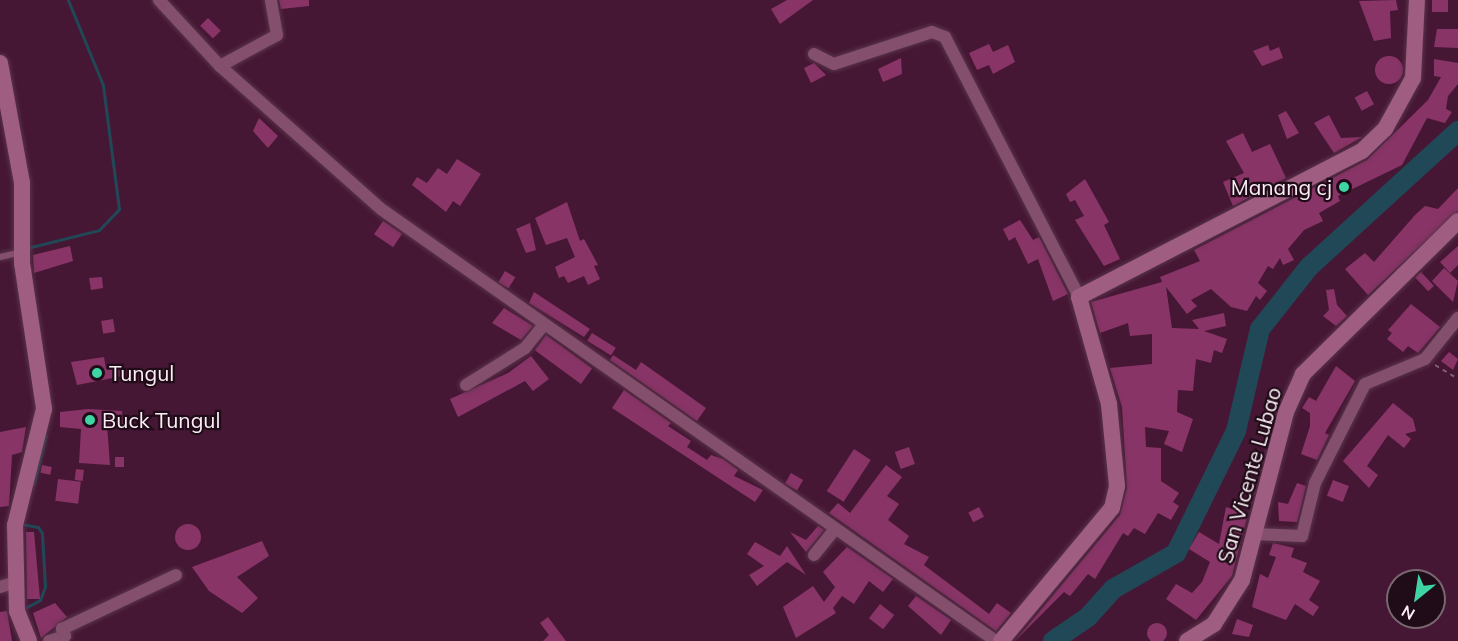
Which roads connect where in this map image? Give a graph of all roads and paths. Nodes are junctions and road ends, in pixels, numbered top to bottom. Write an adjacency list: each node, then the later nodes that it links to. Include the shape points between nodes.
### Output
1 (159, 0): 6 (street)
2 (271, 0): 6 (street, via 277,34)
3 (1417, 0): 10 (street, via 1413,78 1385,129 1362,151)
4 (814, 54): 10 (street, via 834,64 932,32 945,37)
5 (0, 63): 8 (street, via 22,183)
6 (220, 66): 12 (street, via 381,208)
7 (1458, 221): 17 (street, San Vicente Lubao, via 1303,374 1286,412)
8 (21, 252): 9 (lane); 20 (street, via 44,409 15,525)
9 (0, 256)
10 (1079, 297): 24 (street, via 1109,404 1117,486 1112,508)
11 (1458, 318): 13 (street)
12 (543, 326): 15 (street, via 517,354); 16 (street)
13 (1425, 359): 14 (path); 17 (street, via 1365,384 1315,483 1302,536)
14 (1458, 380)
15 (466, 385)
16 (834, 530): 18 (street); 23 (street)
17 (1254, 534): 25 (street, San Vicente Lubao, via 1233,596 1214,624)
18 (814, 555)
19 (176, 575): 22 (street, via 62,628 65,636)
20 (8, 584): 21 (street)
21 (29, 641)
22 (49, 641)
23 (996, 641)
24 (1001, 641)
25 (1187, 641)

